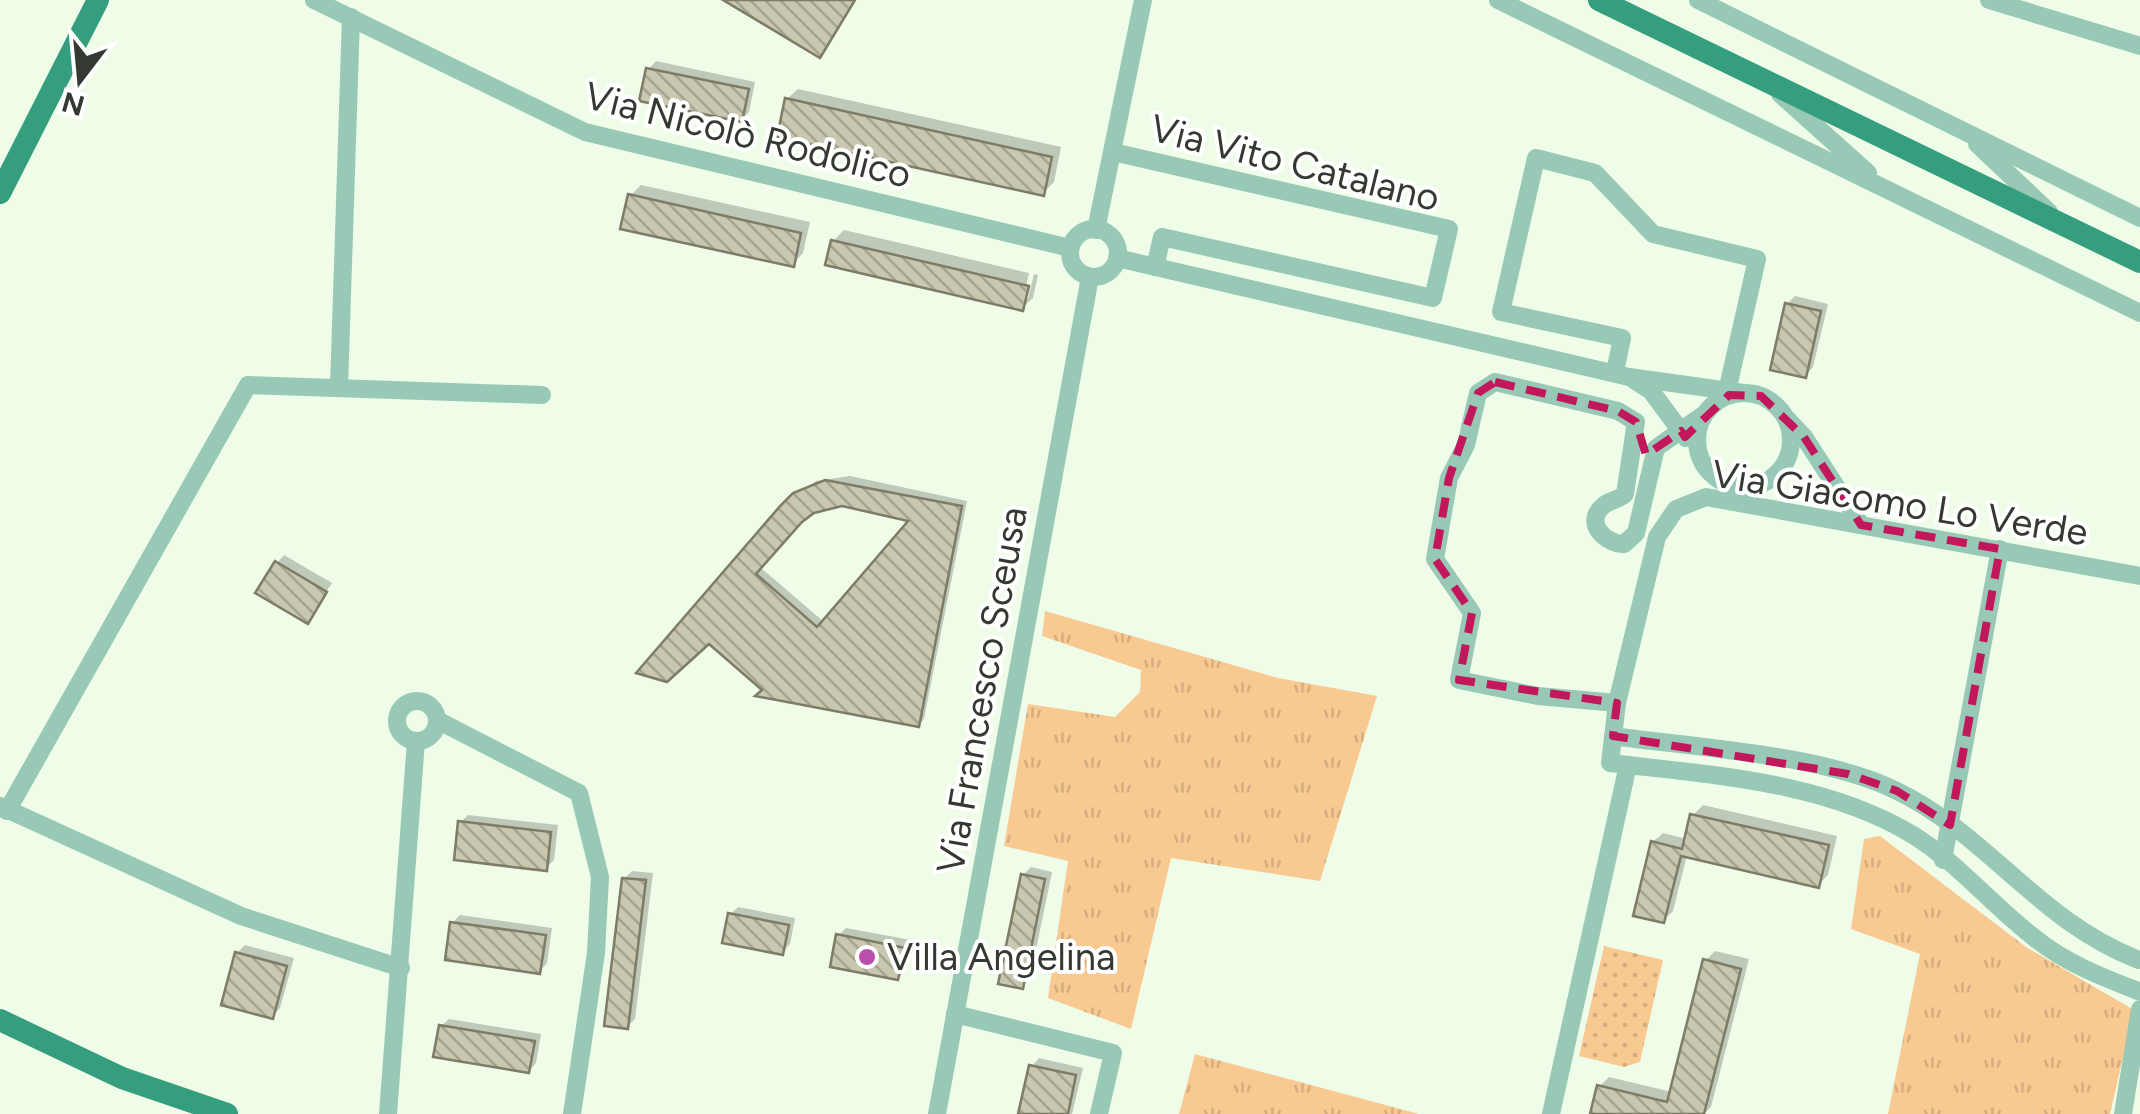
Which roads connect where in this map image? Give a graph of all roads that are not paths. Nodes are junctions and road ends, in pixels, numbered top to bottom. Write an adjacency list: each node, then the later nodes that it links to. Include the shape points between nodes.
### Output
1 (98, 0): 14 (main road)
2 (314, 0): 8 (street, Via Nicolò Rodolico)
3 (1143, 0): 12 (street)
4 (1498, 0): 13 (street)
5 (1599, 0): 10 (main road)
6 (1698, 0): 11 (street)
7 (1989, 0): 9 (street)
8 (351, 18): 18 (street, Via Nicolò Rodolico, via 585,132); 25 (street)
9 (2140, 46)
10 (1768, 83): 13 (street); 16 (main road)
11 (1960, 129): 15 (street); 16 (street)
12 (1112, 152): 17 (street); 21 (street, Via Vito Catalano, via 1449,228 1433,298 1162,237)
13 (1884, 188): 23 (street)
14 (0, 193)
15 (2140, 218)
16 (2060, 222): 20 (main road)
17 (1096, 230): 18 (street, via 1082,232); 19 (street, via 1115,242)
18 (1070, 248): 22 (street, via 1076,270)
19 (1117, 258): 21 (street); 22 (street, via 1110,271)
20 (2140, 262)
21 (1155, 267): 24 (street)
22 (1090, 277): 51 (street, Via Francesco Sceusa)
23 (2140, 313)
24 (1622, 375): 26 (street); 26 (street, via 1622,338 1501,312 1536,158 1594,173 1653,234 1757,259); 28 (street)
25 (340, 388): 27 (street); 45 (street, via 248,385)
26 (1736, 390): 29 (street); 30 (street, via 1761,396)
27 (542, 395)
28 (1661, 402): 31 (street); 32 (street)
29 (1704, 415): 31 (street); 33 (street, via 1696,439)
30 (1785, 417): 34 (street, via 1790,446 1778,472); 37 (street)
31 (1681, 431): 32 (street); 33 (street)
32 (1656, 448): 40 (street, via 1636,533 1613,544 1596,526 1598,514 1624,494 1636,422 1618,410 1495,382 1486,386 1449,478 1435,559 1472,613 1460,680)
33 (1704, 464): 34 (street)
34 (1736, 486): 35 (street); 36 (street)
35 (1706, 497): 36 (street, Via Giacomo Lo Verde); 40 (street, Via Giacomo Lo Verde, via 1676,509 1657,537)
36 (1778, 508): 37 (street, Via Giacomo Lo Verde)
37 (1860, 525): 38 (street, Via Giacomo Lo Verde)
38 (2000, 549): 39 (street, Via Giacomo Lo Verde); 46 (street)
39 (2140, 576)
40 (1617, 703): 42 (street, Via Giacomo Lo Verde)
41 (437, 720): 43 (street, via 428,738); 43 (street, via 426,703 400,710 399,730); 55 (street, via 579,793 599,892)
42 (1614, 736): 44 (street, Via Giacomo Lo Verde); 46 (street, via 1848,774 1897,790)
43 (416, 741): 49 (street)
44 (1619, 764): 47 (street, via 1842,802 1917,838); 58 (street, Via Giacomo Lo Verde)
45 (4, 808): 49 (street, via 240,916)
46 (1950, 825): 47 (street); 48 (street, via 2070,927)
47 (1943, 860): 50 (street, via 2038,941)
48 (2140, 960): 50 (street, via 2132,975)
49 (400, 968): 54 (street)
50 (2139, 998): 59 (street)
51 (955, 1014): 56 (street, Via Francesco Sceusa); 57 (street, via 1113,1052)
52 (0, 1020): 53 (main road, via 122,1078)
53 (227, 1114)
54 (388, 1114)
55 (572, 1114)
56 (936, 1114)
57 (1099, 1114)
58 (1551, 1114)
59 (2123, 1114)

